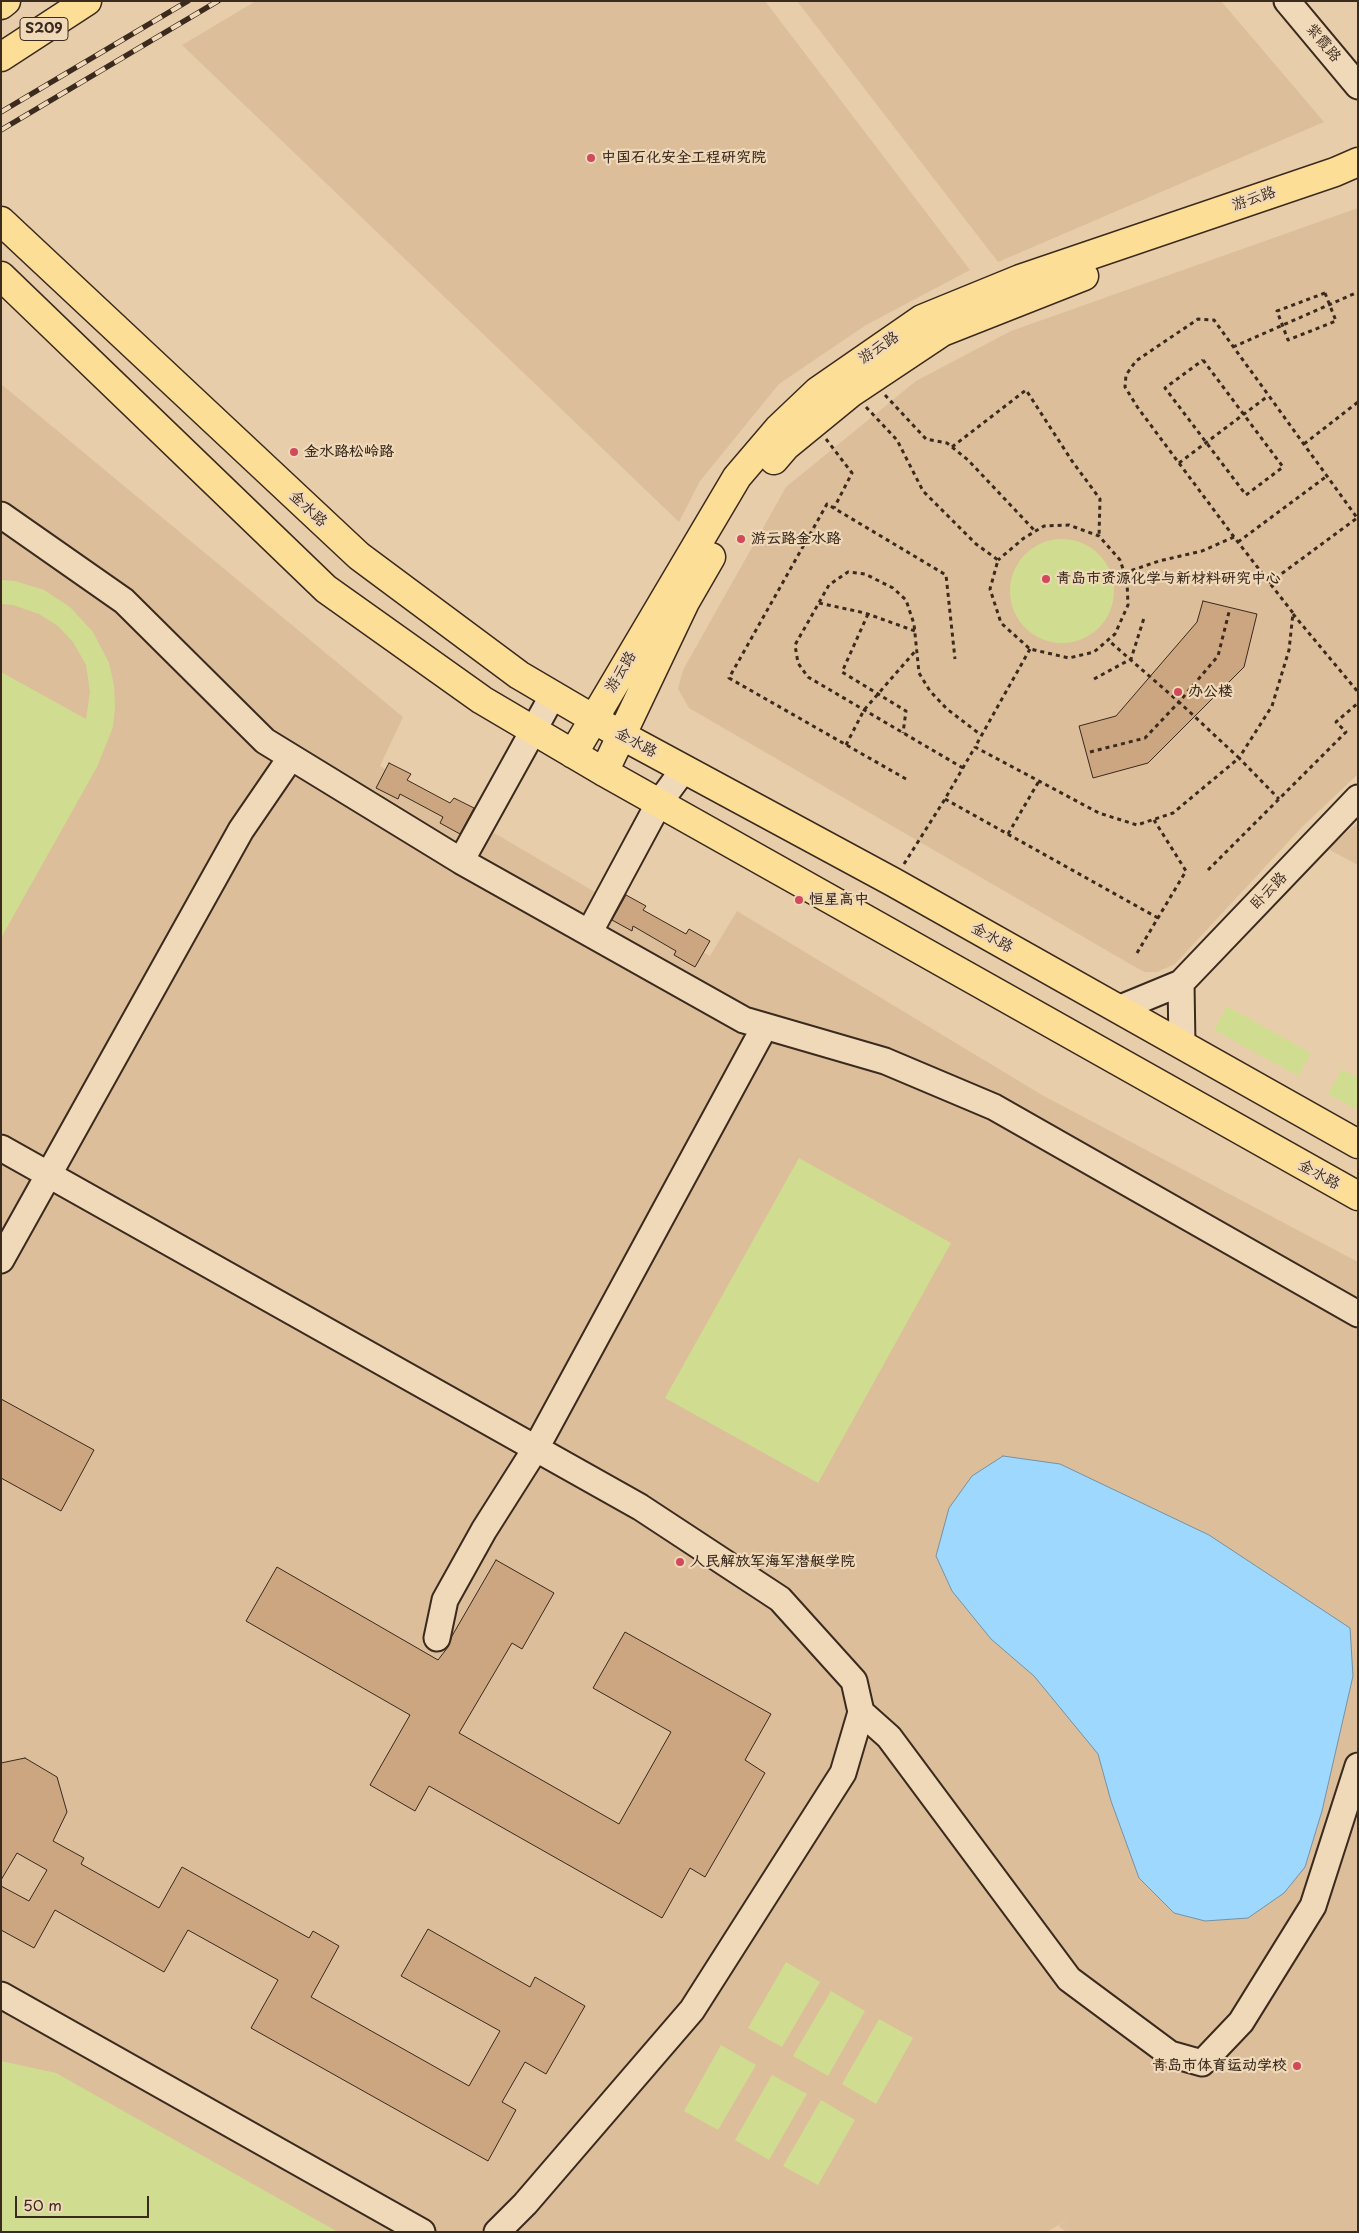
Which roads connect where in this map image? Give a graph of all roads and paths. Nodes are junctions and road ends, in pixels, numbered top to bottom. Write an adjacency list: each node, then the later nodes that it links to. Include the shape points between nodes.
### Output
1 (6, 1): 4 (main road, S209)
2 (87, 1): 5 (main road, S209)
3 (1287, 1): 6 (street, 紫霞路)
4 (1, 4)
5 (1, 57)
6 (1358, 86)
7 (1358, 162): 53 (main road, 游云路, via 1020,278 922,319 825,386 778,429 737,477)
8 (1358, 182): 15 (main road, 游云路, via 1183,239 942,332)
9 (1, 221): 49 (main road, 金水路, via 359,556 519,675)
10 (1, 276): 54 (main road, 金水路, via 326,589 482,700)
11 (1358, 292): 12 (path)
12 (1330, 305): 13 (path); 13 (path, via 1325,292 1277,311); 13 (path, via 1336,321 1288,340)
13 (1282, 326): 14 (path)
14 (1233, 347): 16 (path); 23 (path, via 1214,320 1198,319 1136,361 1126,374 1125,387)
15 (861, 386): 19 (main road, 游云路); 22 (path, via 926,438); 32 (path, via 897,440 924,491 976,544)
16 (1268, 396): 18 (path); 21 (path)
17 (1358, 402): 21 (path)
18 (1244, 414): 20 (path); 20 (path, via 1283,467 1246,495); 20 (path, via 1203,360 1165,388)
19 (814, 422): 25 (path, via 852,474); 56 (main road, 游云路, via 786,446 755,482 685,602)
20 (1206, 442): 23 (path)
21 (1304, 444): 24 (path)
22 (952, 447): 28 (path); 29 (path, via 1026,390 1100,500)
23 (1179, 463): 30 (path)
24 (1327, 476): 27 (path); 31 (path)
25 (834, 508): 44 (path, via 946,575); 58 (path, via 827,504 729,678)
26 (1, 515): 62 (street, via 124,601 264,741)
27 (1357, 518): 34 (path)
28 (1035, 531): 29 (path, via 1044,526 1069,525); 32 (path)
29 (1099, 536): 33 (path, via 1120,560)
30 (1234, 537): 31 (path); 33 (path, via 1202,551)
31 (1238, 542): 34 (path)
32 (998, 560): 43 (path, via 990,589 1001,623)
33 (1124, 573): 41 (path, via 1128,606 1115,634)
34 (1269, 583): 37 (path)
35 (819, 603): 38 (path); 40 (path, via 829,586 848,572 865,574 893,588 906,600); 52 (path, via 795,645 798,664 808,677)
36 (1229, 612): 50 (path, via 1218,656)
37 (1293, 613): 47 (path); 63 (path, via 1290,650 1272,706)
38 (868, 614): 40 (path); 48 (path, via 842,672)
39 (1144, 618): 45 (path)
40 (915, 631): 42 (path)
41 (1108, 640): 43 (path, via 1094,652 1069,658); 45 (path)
42 (918, 648): 48 (path); 57 (path, via 919,673 930,691)
43 (1030, 649): 57 (path)
44 (955, 659)
45 (1131, 659): 46 (path); 50 (path)
46 (1094, 679)
47 (1358, 692)
48 (878, 694): 52 (path); 55 (path, via 906,711)
49 (553, 695): 53 (main road, 金水路); 54 (street)
50 (1179, 702): 60 (path, via 1145,738); 63 (path)
51 (1358, 703): 71 (path, via 1336,722 1346,732)
52 (864, 710): 55 (path); 58 (path)
53 (593, 720): 56 (main road, 金水路); 61 (main road, 游云路)
54 (532, 730): 61 (main road, 金水路); 75 (street)
55 (903, 733): 64 (path)
56 (621, 735): 65 (main road, 金水路); 66 (main road, 游云路)
57 (981, 736): 59 (path)
58 (846, 745): 67 (path)
59 (975, 747): 64 (path); 68 (path)
60 (1090, 752)
61 (572, 754): 66 (main road, 金水路)
62 (291, 757): 75 (street); 87 (street, via 241,830)
63 (1239, 758): 71 (path); 73 (path, via 1173,813)
64 (963, 768): 70 (path)
65 (684, 769): 72 (street); 77 (main road, 金水路)
66 (604, 772): 72 (main road, 金水路)
67 (906, 779)
68 (1039, 781): 73 (path, via 1099,813 1137,826); 74 (path)
69 (1358, 798): 81 (street, 卧云路)
70 (945, 799): 74 (path); 77 (path)
71 (1279, 800): 76 (path)
72 (659, 803): 79 (street); 88 (main road, 金水路)
73 (1154, 820): 78 (path, via 1186,871)
74 (1008, 834): 78 (path)
75 (461, 861): 79 (street)
76 (1208, 870)
77 (893, 882): 82 (main road, 金水路)
78 (1158, 918): 80 (path)
79 (589, 933): 83 (street, via 744,1020)
80 (1137, 953)
81 (1181, 984): 82 (street, 卧云路); 84 (street)
82 (1118, 1009): 84 (main road, 金水路)
83 (764, 1026): 90 (street, via 885,1061 994,1107); 91 (street)
84 (1182, 1045): 85 (main road, 金水路)
85 (1358, 1144)
86 (1, 1148): 87 (street)
87 (50, 1176): 89 (street); 91 (street)
88 (1358, 1196)
89 (1, 1260)
90 (1358, 1314)
91 (536, 1448): 92 (street, via 445,1600); 93 (street, via 640,1507 780,1599 854,1682)
92 (437, 1638)
93 (861, 1712): 94 (street, via 889,1737 1070,1978 1170,2054 1202,2063 1241,2022 1313,1906); 97 (street, via 843,1773 692,2010 525,2204)
94 (1358, 1766)
95 (1, 1995): 96 (street)
96 (422, 2232)
97 (497, 2232)

